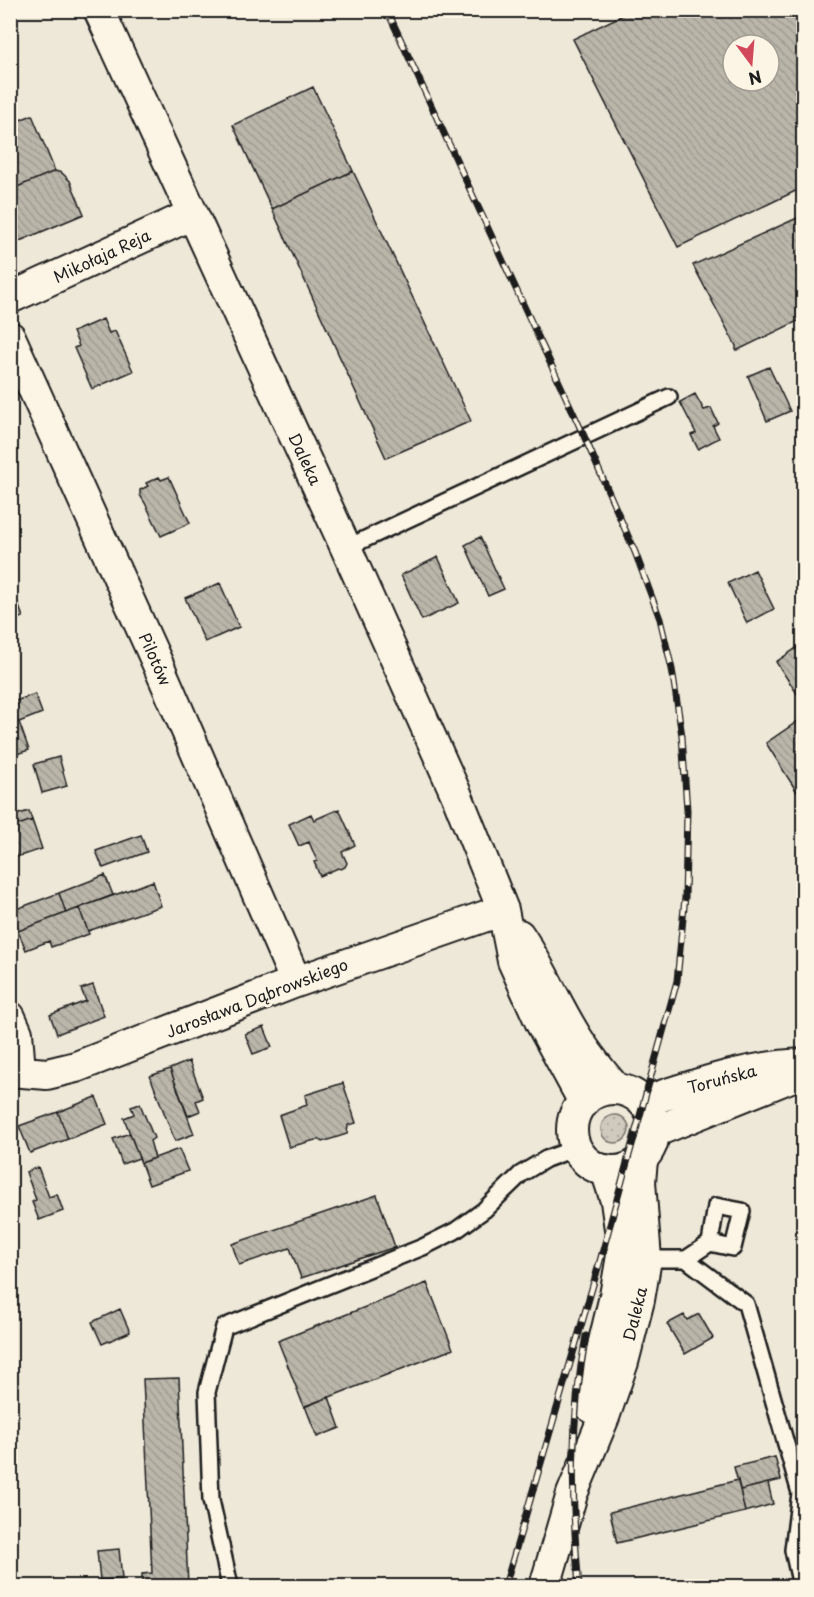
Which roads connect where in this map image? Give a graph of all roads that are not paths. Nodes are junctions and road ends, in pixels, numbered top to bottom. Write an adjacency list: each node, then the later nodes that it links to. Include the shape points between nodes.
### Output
1 (99, 10): 2 (street, Daleka)
2 (193, 214): 3 (street, Mikołaja Reja); 6 (street, Daleka)
3 (10, 298)
4 (10, 337): 8 (street, Pilotów)
5 (669, 397): 6 (lane)
6 (346, 548): 7 (street, Daleka, via 457,796)
7 (503, 910): 8 (street, Jarosława Dąbrowskiego); 13 (street, Daleka, via 579,1041); 14 (street, Daleka, via 513,961)
8 (296, 982): 11 (street, Jarosława Dąbrowskiego, via 76,1067 47,1074)
9 (10, 1017): 11 (street, via 17,1034)
10 (804, 1064): 15 (street, Toruńska, via 729,1075)
11 (15, 1071)
12 (804, 1072): 16 (street, Toruńska)
13 (616, 1089): 14 (street, via 593,1095); 15 (street)
14 (584, 1102): 17 (street, via 574,1119)
15 (643, 1102): 16 (street)
16 (654, 1132): 18 (street)
17 (576, 1148): 19 (street, via 593,1166); 24 (lane, via 521,1174 455,1231 224,1327 207,1392 212,1500)
18 (642, 1160): 19 (street, via 630,1168); 21 (street, Daleka)
19 (606, 1170): 21 (street, Daleka)
20 (710, 1243): 22 (lane)
21 (635, 1255): 22 (lane); 25 (street, Daleka, via 615,1296 599,1362 584,1462)
22 (686, 1259): 23 (lane, via 746,1304)
23 (802, 1493): 26 (lane, via 793,1550)
24 (230, 1587)
25 (545, 1587)
26 (801, 1587)

